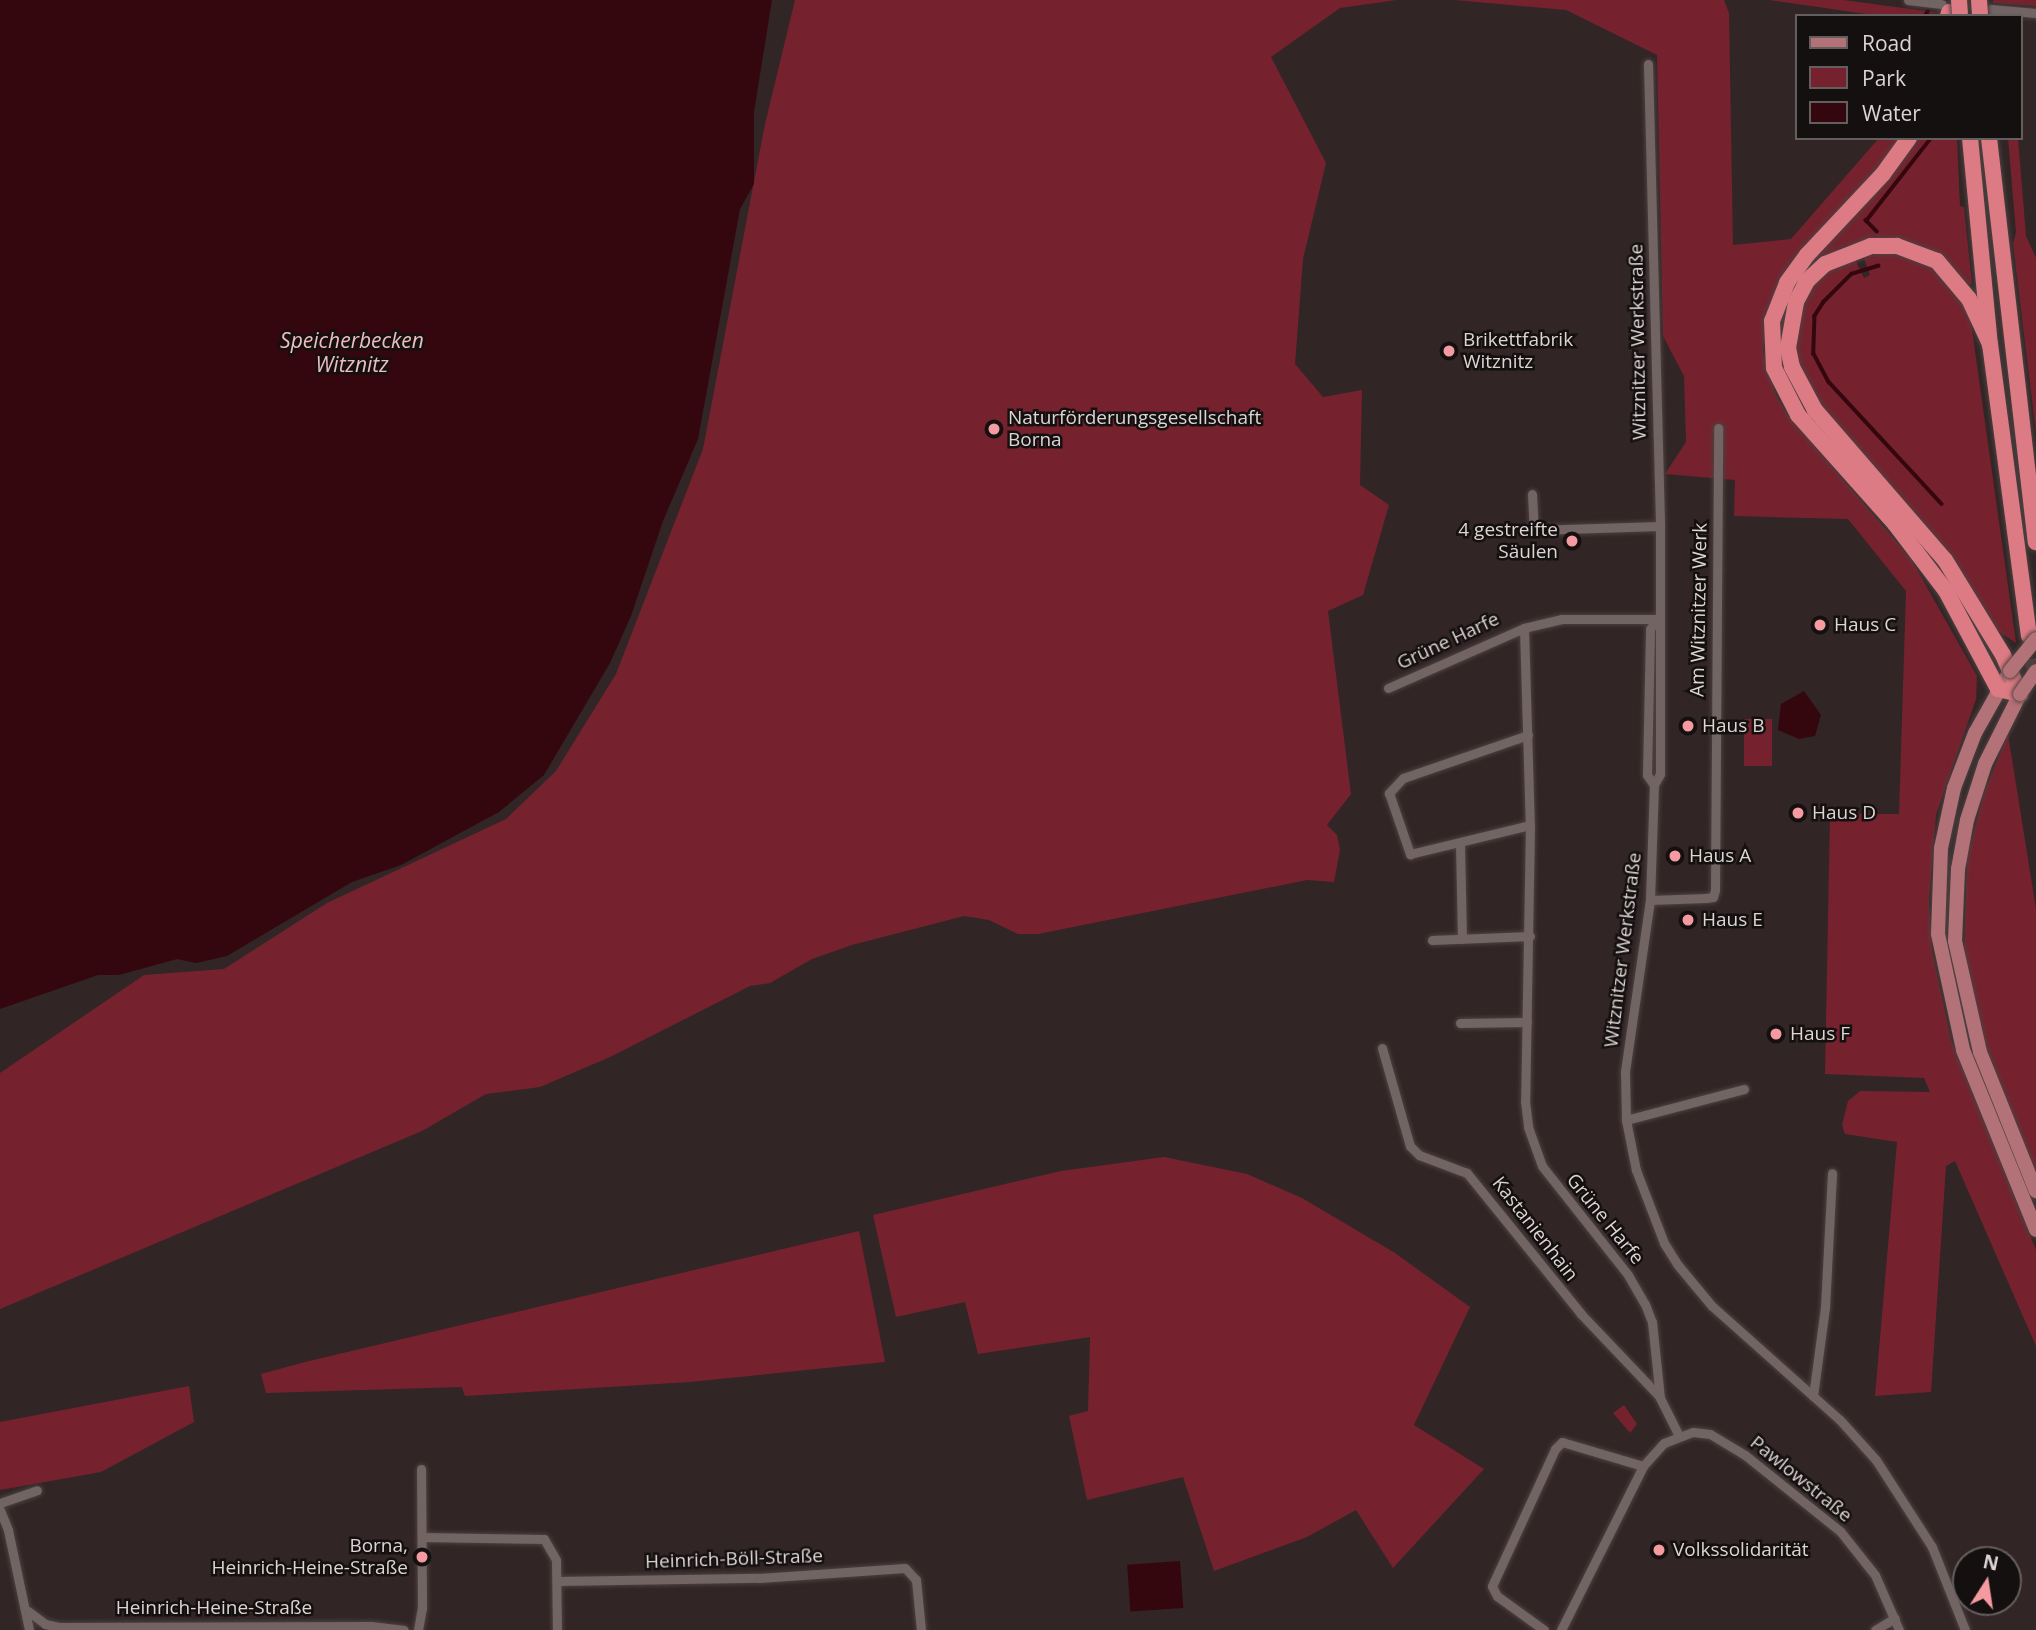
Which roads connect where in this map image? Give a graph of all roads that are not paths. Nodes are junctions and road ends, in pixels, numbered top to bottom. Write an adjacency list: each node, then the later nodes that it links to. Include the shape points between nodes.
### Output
1 (1908, 0): 2 (street)
2 (1952, 9)
3 (1983, 10): 4 (street)
4 (2036, 13)
5 (1648, 64): 12 (street, Witznitzer Werkstraße)
6 (1908, 140): 18 (highway, via 1787,283 1772,321 1773,368 1798,415 1895,524)
7 (1970, 140): 9 (highway)
8 (1989, 140): 13 (highway)
9 (1990, 344): 16 (highway); 18 (highway, via 1969,299 1937,261 1897,246 1871,246 1825,264 1807,282 1796,302 1788,348 1792,367 1815,410 1945,560 2003,655)
10 (1718, 428): 24 (street, Am Witznitzer Werk, via 1715,890 1713,897)
11 (1532, 494): 12 (street, via 1534,530)
12 (1660, 526): 14 (street, Witznitzer Werkstraße)
13 (2036, 542)
14 (1657, 619): 15 (street, Grüne Harfe, via 1562,620); 24 (street, Witznitzer Werkstraße, via 1661,628 1660,774 1654,785)
15 (1524, 628): 19 (street, Grüne Harfe); 21 (street, Grüne Harfe)
16 (2032, 637): 18 (main road, bridge)
17 (2036, 671): 20 (main road, bridge)
18 (2005, 679): 20 (highway); 35 (main road, via 1962,762 1946,817 1938,877 1938,934 1963,1051)
19 (1388, 688)
20 (2020, 694): 34 (main road, via 1990,752 1967,820 1958,869 1955,941 1980,1052)
21 (1528, 735): 22 (street, Grüne Harfe); 23 (street, via 1393,784 1389,793 1410,853)
22 (1530, 825): 23 (street); 25 (street, Grüne Harfe)
23 (1460, 844): 26 (street)
24 (1650, 900): 32 (street, Witznitzer Werkstraße, via 1625,1072)
25 (1530, 936): 26 (street); 28 (street, Grüne Harfe)
26 (1462, 939): 27 (street)
27 (1432, 940)
28 (1527, 1022): 29 (street); 37 (street, Grüne Harfe, via 1525,1101 1533,1146 1555,1187 1641,1295 1653,1322)
29 (1460, 1023)
30 (1382, 1048): 37 (street, Kastanienhain, via 1410,1146 1475,1181 1581,1314)
31 (1744, 1089): 32 (street)
32 (1626, 1120): 36 (street, Witznitzer Werkstraße, via 1636,1170 1664,1243 1677,1264 1750,1343)
33 (1832, 1173): 36 (street, via 1825,1307)
34 (2036, 1191)
35 (2036, 1230)
36 (1813, 1396): 57 (street, Witznitzer Werkstraße, via 1861,1441 1901,1495 1932,1547)
37 (1660, 1398): 38 (street, Grüne Harfe)
38 (1678, 1434): 39 (street); 47 (street, Pawlowstraße, via 1693,1432 1719,1439 1816,1509 1864,1559)
39 (1643, 1466): 53 (street, via 1562,1442 1555,1449 1492,1586 1497,1595); 54 (street)
40 (421, 1469): 44 (street)
41 (37, 1490): 42 (street)
42 (0, 1503)
43 (0, 1510): 46 (street)
44 (422, 1536): 45 (street, via 544,1539 554,1550); 50 (street)
45 (558, 1581): 51 (street); 52 (street, Heinrich-Böll-Straße, via 759,1578 899,1567 916,1580)
46 (28, 1611): 48 (street); 49 (street, Heinrich-Heine-Straße, via 45,1624 59,1627 371,1626)
47 (1895, 1618): 55 (street); 56 (street, Pawlowstraße)
48 (29, 1630)
49 (404, 1630)
50 (418, 1630)
51 (557, 1630)
52 (921, 1630)
53 (1544, 1630)
54 (1561, 1630)
55 (1875, 1630)
56 (1899, 1630)
57 (1965, 1630)

